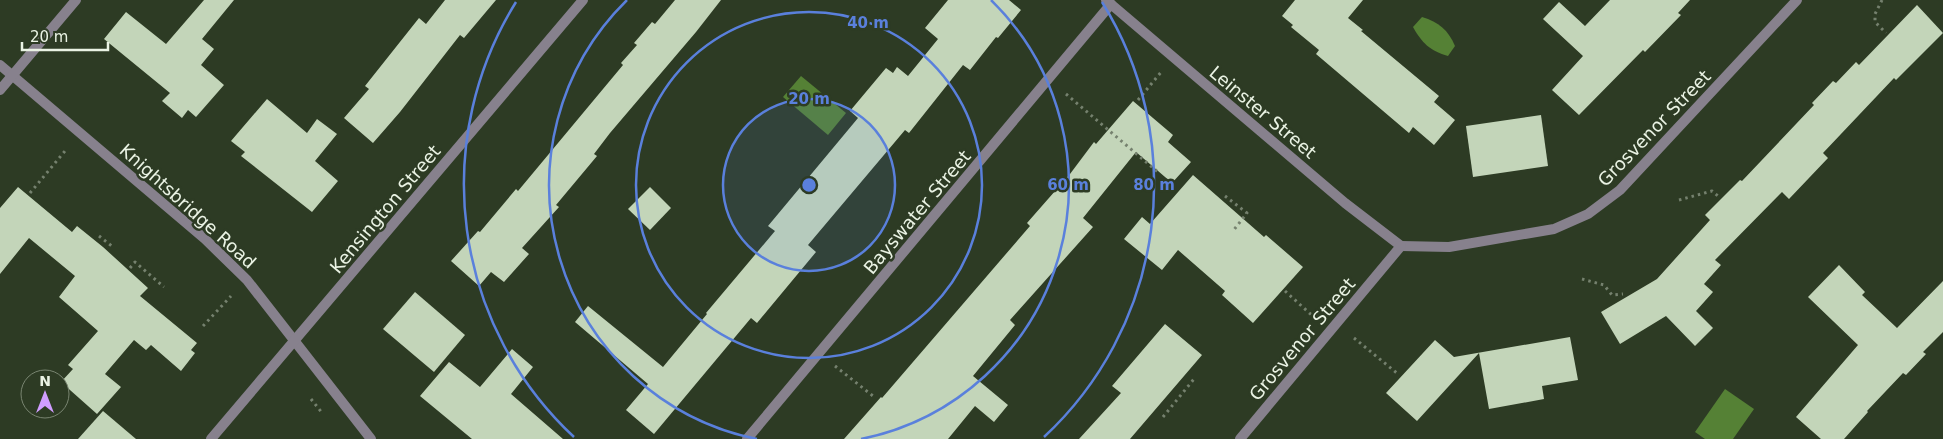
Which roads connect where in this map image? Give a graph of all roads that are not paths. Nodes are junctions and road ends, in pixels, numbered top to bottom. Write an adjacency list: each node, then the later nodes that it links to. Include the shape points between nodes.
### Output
1 (76, 0): 6 (street)
2 (583, 0): 9 (street, Kensington Street)
3 (1797, 0): 8 (street, Grosvenor Street, via 1620,190 1588,214 1554,229 1489,242 1449,247)
4 (1108, 2): 8 (street, Leinster Street, via 1345,203); 12 (street, Bayswater Street)
5 (0, 65): 6 (street, Knightsbridge Road)
6 (12, 76): 7 (street); 9 (street, Knightsbridge Road, via 205,239 247,280)
7 (0, 90)
8 (1401, 246): 13 (street, Grosvenor Street)
9 (295, 340): 10 (street, Kensington Street); 11 (street, Knightsbridge Road)
10 (211, 439)
11 (371, 439)
12 (748, 439)
13 (1240, 439)

